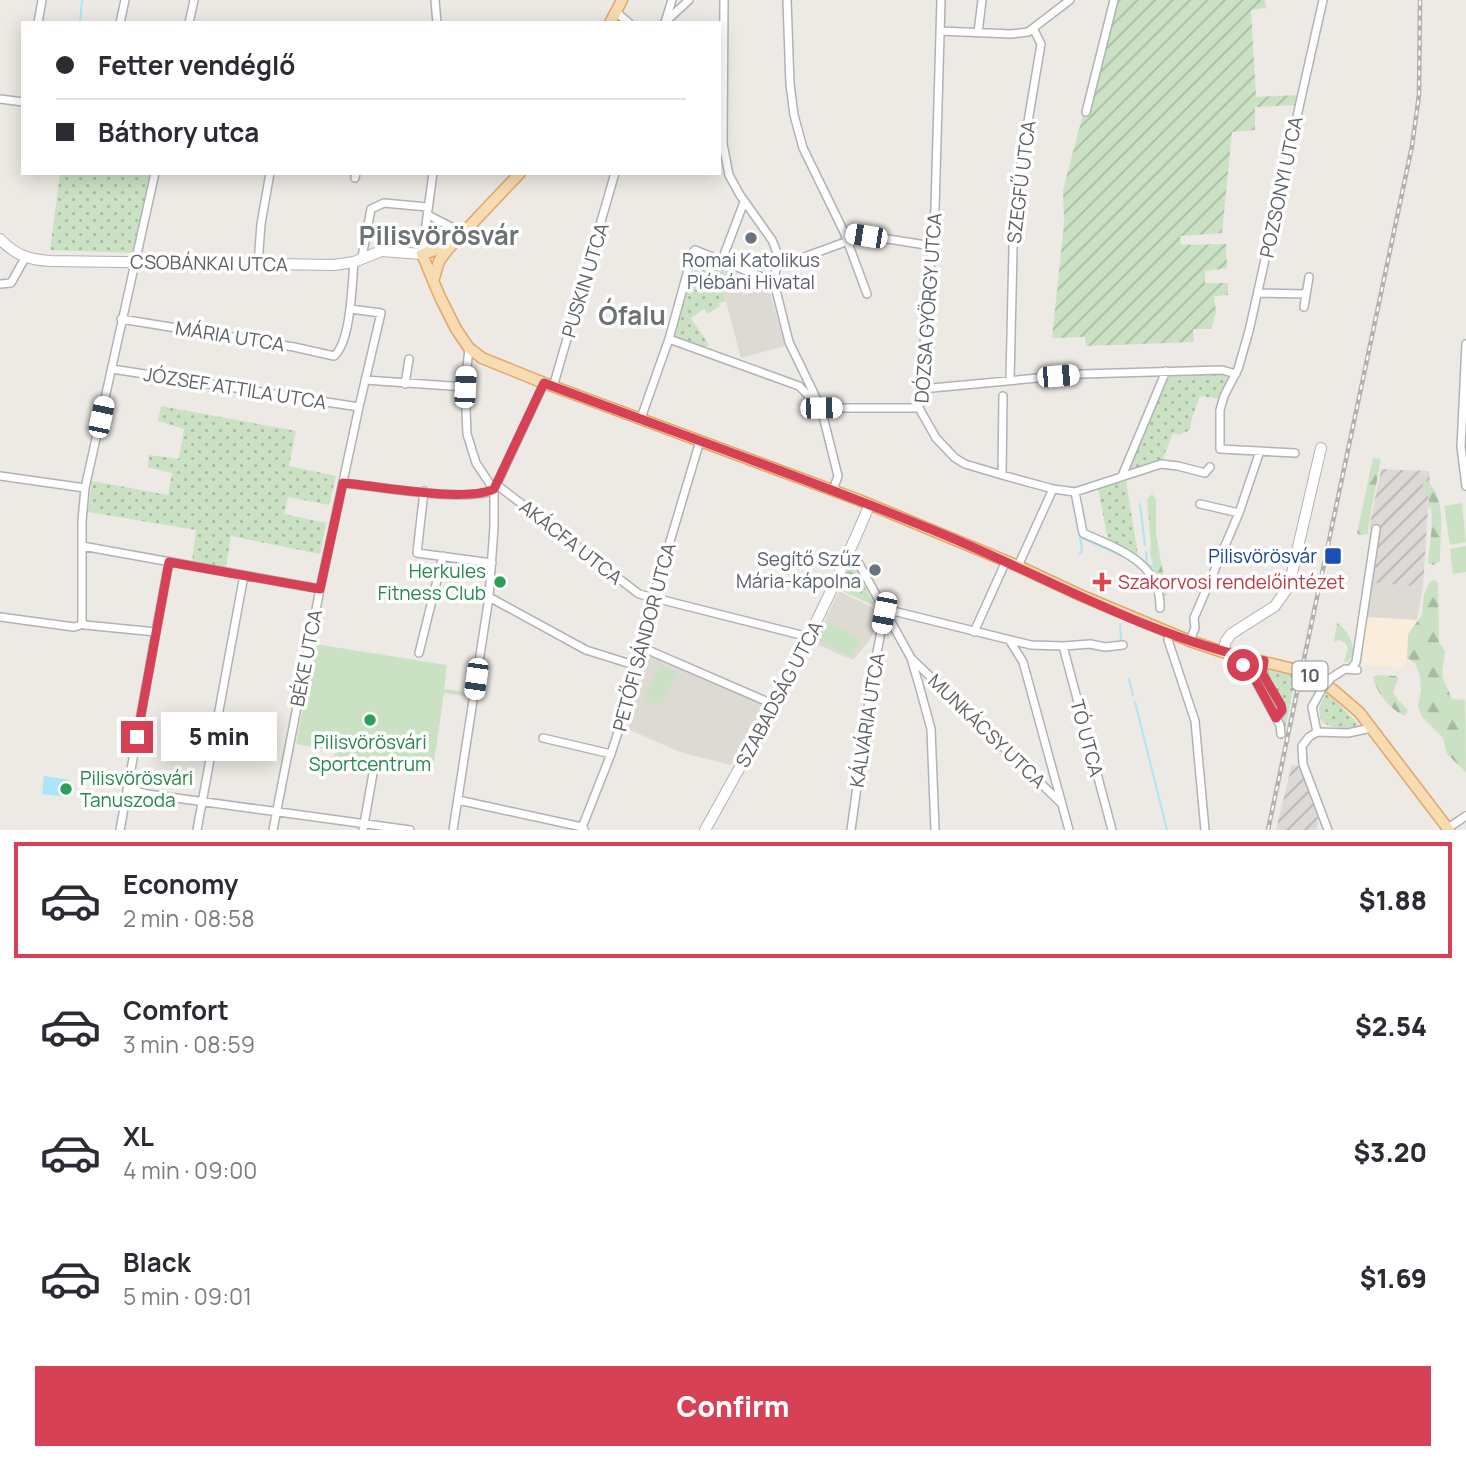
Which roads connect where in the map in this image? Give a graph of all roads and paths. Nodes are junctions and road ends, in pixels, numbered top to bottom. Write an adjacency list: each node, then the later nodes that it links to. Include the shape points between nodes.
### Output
1 (42, 0): 16 (street)
2 (125, 0): 17 (street)
3 (194, 0): 18 (street)
4 (435, 0): 19 (street)
5 (622, 0): 15 (main road)
6 (672, 0): 22 (street)
7 (689, 0): 23 (street)
8 (724, 0): 30 (street)
9 (788, 0): 39 (street, via 794,115 813,172)
10 (941, 0): 25 (street, DÓZSA GYÖRGY UTCA)
11 (982, 0): 26 (street)
12 (1070, 0): 24 (street)
13 (1114, 0): 29 (street)
14 (1323, 0): 56 (street, POZSONYI UTCA)
15 (616, 12): 20 (main road); 21 (street)
16 (38, 21)
17 (120, 21)
18 (189, 21)
19 (437, 21)
20 (611, 21)
21 (627, 21)
22 (665, 21)
23 (666, 21)
24 (1034, 30): 26 (street); 71 (street, SZEGFŰ UTCA, via 1041,44 1014,205)
25 (940, 31): 26 (street); 43 (street, DÓZSA GYÖRGY UTCA)
26 (978, 33)
27 (0, 99): 28 (street)
28 (21, 102)
29 (1086, 112)
30 (721, 143): 36 (street, via 729,175)
31 (155, 175): 49 (street)
32 (270, 175): 50 (street)
33 (433, 175): 37 (street)
34 (518, 175): 40 (main road)
35 (614, 175): 73 (street, PUSKIN UTCA)
36 (744, 202): 47 (street); 51 (street, via 776,247)
37 (427, 206): 38 (street); 46 (street, via 374,206)
38 (428, 215): 40 (street); 44 (street)
39 (844, 232): 42 (street); 43 (street)
40 (461, 236): 44 (main road); 48 (main road)
41 (0, 239): 45 (street)
42 (848, 241): 51 (street); 57 (street)
43 (932, 246): 75 (street, DÓZSA GYÖRGY UTCA)
44 (424, 255): 46 (street, CSOBÁNKAI UTCA, via 386,250); 48 (main road); 53 (main road)
45 (24, 258): 49 (street, CSOBÁNKAI UTCA); 55 (street, via 11,283)
46 (358, 260): 50 (street, CSOBÁNKAI UTCA, via 334,265); 60 (street)
47 (722, 260): 54 (street); 62 (street, via 693,252)
48 (439, 261): 53 (main road)
49 (134, 262): 50 (street, CSOBÁNKAI UTCA); 61 (street)
50 (258, 264)
51 (777, 267): 54 (street)
52 (1308, 278): 58 (street)
53 (434, 279): 64 (main road)
54 (774, 282): 78 (street, via 789,342)
55 (0, 284)
56 (1258, 293): 58 (street); 69 (street, POZSONYI UTCA)
57 (867, 294)
58 (1306, 294): 59 (street)
59 (1304, 307)
60 (350, 309): 61 (street, MÁRIA UTCA, via 334,356); 70 (street, BÉKE UTCA, via 381,313)
61 (121, 319): 66 (street)
62 (669, 339): 78 (street, via 799,386); 80 (street)
63 (1466, 344): 68 (street)
64 (469, 348): 73 (main road, 10, via 482,358); 74 (street, AKÁCFA UTCA)
65 (410, 359): 72 (street)
66 (111, 369): 77 (street, JÓZSEF ATTILA UTCA); 92 (street)
67 (1166, 371): 69 (street); 71 (street); 88 (street)
68 (1465, 372): 90 (street, via 1461,447)
69 (1236, 374): 83 (street, POZSONYI UTCA, via 1220,410 1218,447)
70 (365, 380): 72 (street); 77 (street, BÉKE UTCA)
71 (1010, 380): 75 (street)
72 (405, 384): 74 (street)
73 (548, 385): 80 (main road, 10); 91 (street, PUSKIN UTCA)
74 (465, 387): 91 (street, AKÁCFA UTCA, via 468,441 476,463)
75 (921, 389): 79 (street, DÓZSA GYÖRGY UTCA)
76 (1003, 396): 86 (street)
77 (359, 407): 89 (street, BÉKE UTCA)
78 (821, 408): 79 (street); 94 (street, via 838,476)
79 (919, 408): 86 (street, DÓZSA GYÖRGY UTCA, via 936,438 955,458)
80 (641, 418): 81 (main road, 10)
81 (700, 441): 94 (main road, 10); 111 (street, PETŐFI SÁNDOR UTCA)
82 (1321, 448): 126 (street, via 1287,591 1275,606 1228,636)
83 (1260, 451): 84 (street); 99 (street)
84 (1296, 453)
85 (1210, 467): 88 (street, via 1205,474 1161,464)
86 (1002, 475): 93 (street, DÓZSA GYÖRGY UTCA)
87 (0, 476): 92 (street)
88 (1122, 476): 96 (street)
89 (343, 483): 95 (street); 109 (street, BÉKE UTCA)
90 (1466, 485)
91 (495, 487): 95 (street, via 486,493 460,495); 106 (street); 111 (street, AKÁCFA UTCA, via 629,588)
92 (85, 488): 101 (street)
93 (1053, 489): 96 (street, DÓZSA GYÖRGY UTCA); 107 (street)
94 (833, 490): 98 (main road, 10)
95 (424, 491): 102 (street, via 416,552)
96 (1075, 492): 112 (street, via 1083,533 1140,561 1147,568)
97 (1200, 504): 99 (street)
98 (869, 506): 103 (street, SZABADSÁG UTCA); 104 (main road, 10)
99 (1239, 513): 121 (street, via 1194,618)
100 (1376, 529): 138 (street, bridge, via 1354,669 1331,678 1312,706)
101 (82, 546): 105 (street); 115 (street)
102 (443, 556): 106 (street); 127 (street)
103 (847, 557): 113 (street, via 859,564); 119 (street, SZABADSÁG UTCA)
104 (1006, 561): 107 (main road, 10); 117 (street)
105 (169, 562): 108 (street); 116 (street)
106 (492, 563): 110 (street)
107 (1018, 566): 118 (main road, 10)
108 (244, 575): 109 (street); 145 (street)
109 (320, 589): 147 (street, BÉKE UTCA)
110 (489, 597): 132 (street, via 586,650); 144 (street)
111 (653, 599): 119 (street, AKÁCFA UTCA); 125 (street, PETŐFI SÁNDOR UTCA)
112 (1160, 608)
113 (885, 610): 117 (street); 128 (street); 158 (street, KÁLVÁRIA UTCA)
114 (0, 617): 115 (street, via 74,627)
115 (83, 624): 116 (street)
116 (156, 632): 143 (street)
117 (974, 632): 120 (street)
118 (1169, 633): 121 (main road, 10); 162 (street, via 1195,721)
119 (809, 637): 135 (street, SZABADSÁG UTCA)
120 (1010, 640): 122 (street); 130 (street)
121 (1190, 642): 126 (main road, 10)
122 (1031, 645): 124 (street); 130 (street)
123 (1123, 645): 124 (street)
124 (1063, 646): 161 (street, TÓ UTCA)
125 (641, 647): 132 (street, PETŐFI SÁNDOR UTCA); 135 (street)
126 (1223, 652): 129 (main road, 10)
127 (419, 653)
128 (911, 658): 133 (street, MUNKÁCSY UTCA); 134 (street)
129 (1264, 661): 136 (street, via 1262,673 1281,705); 137 (main road, 10, via 1318,680 1350,704)
130 (1023, 662): 146 (street)
131 (1243, 665): 136 (street)
132 (637, 666): 141 (street, PETŐFI SÁNDOR UTCA)
133 (936, 681): 134 (street); 146 (street, MUNKÁCSY UTCA)
134 (919, 685): 159 (street, via 931,729)
135 (775, 705): 157 (street, SZABADSÁG UTCA)
136 (1276, 718): 139 (street)
137 (1371, 728): 138 (street); 151 (main road, 10)
138 (1317, 732): 163 (street, via 1305,741 1302,758)
139 (1281, 734)
140 (542, 737): 141 (street)
141 (611, 754): 150 (street, PETŐFI SÁNDOR UTCA)
142 (375, 762): 149 (street)
143 (127, 789): 145 (street); 152 (street)
144 (458, 800): 150 (street); 156 (street)
145 (202, 801): 147 (street); 153 (street)
146 (1062, 804): 160 (street)
147 (276, 811): 149 (street); 154 (street, BÉKE UTCA)
148 (1466, 816): 151 (street)
149 (364, 827): 155 (street)
150 (583, 829)
151 (1448, 829)
152 (120, 830)
153 (197, 830)
154 (273, 830)
155 (410, 830)
156 (453, 830)
157 (705, 830)
158 (851, 830)
159 (935, 830)
160 (1069, 830)
161 (1112, 830)
162 (1205, 830)
163 (1328, 830)

